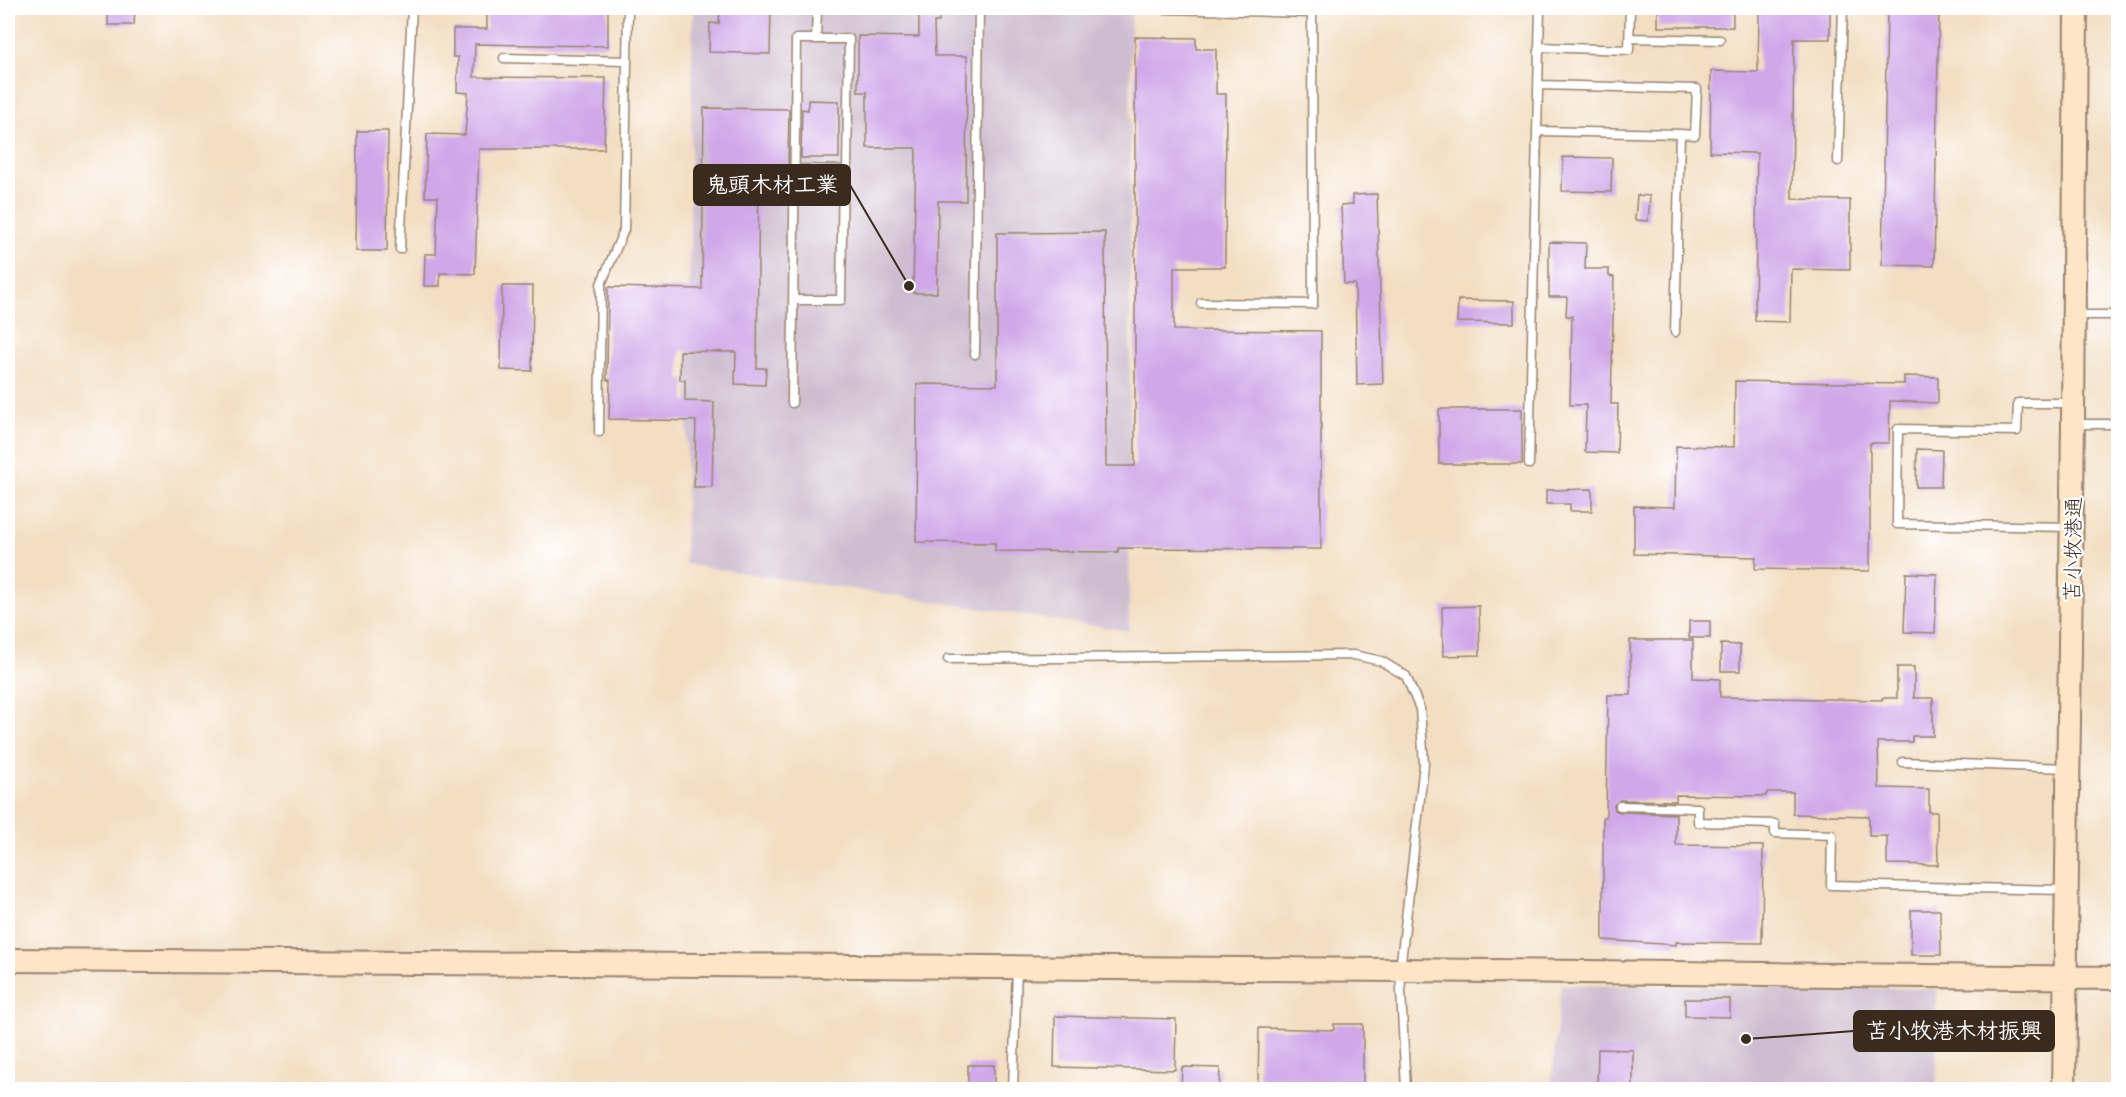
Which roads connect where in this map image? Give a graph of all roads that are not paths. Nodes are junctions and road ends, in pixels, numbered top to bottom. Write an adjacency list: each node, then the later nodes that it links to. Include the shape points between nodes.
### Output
1 (412, 8): 23 (lane)
2 (628, 8): 16 (lane)
3 (817, 8): 12 (lane)
4 (979, 8): 29 (lane)
5 (1165, 8): 10 (lane)
6 (1540, 8): 14 (lane)
7 (1630, 8): 11 (lane)
8 (1844, 8): 20 (lane)
9 (2076, 8): 26 (street, 苫小牧港通)
10 (1312, 10): 25 (lane, via 1313,304)
11 (1630, 38): 13 (lane); 14 (lane, via 1629,50)
12 (816, 39): 21 (lane, via 796,39); 22 (lane, via 849,39 848,170)
13 (1720, 40)
14 (1539, 47): 17 (lane)
15 (504, 58): 16 (lane)
16 (627, 61): 33 (lane, via 624,230 602,284)
17 (1538, 85): 18 (lane); 19 (lane, via 1696,88 1695,135)
18 (1537, 130): 19 (lane); 34 (lane)
19 (1680, 134): 28 (lane)
20 (1838, 161)
21 (794, 169): 22 (lane); 24 (lane)
22 (843, 170): 24 (lane, via 842,300)
23 (400, 249)
24 (793, 300): 30 (lane)
25 (1201, 303)
26 (2074, 315): 27 (lane); 31 (street, 苫小牧港通)
27 (2118, 315)
28 (1675, 332)
29 (975, 354)
30 (792, 403)
31 (2073, 413): 32 (lane); 35 (street, 苫小牧港通); 35 (lane, via 2018,402 2017,431 1898,429 1897,524)
32 (2118, 424)
33 (599, 432)
34 (1529, 464)
35 (2072, 527): 38 (street, 苫小牧港通)
36 (948, 659): 43 (lane, via 1354,655 1381,661 1406,675 1420,709 1424,764)
37 (1903, 762): 38 (lane)
38 (2068, 768): 40 (street, 苫小牧港通)
39 (1620, 806): 40 (lane, via 1698,808 1698,822 1775,824 1775,833 1832,834 1831,885)
40 (2067, 890): 44 (street, 苫小牧港通)
41 (8, 960): 42 (street)
42 (1017, 969): 43 (street); 46 (lane)
43 (1400, 970): 44 (street); 47 (lane)
44 (2066, 978): 45 (street); 48 (street, 苫小牧港通)
45 (2118, 978)
46 (1013, 1089)
47 (1406, 1089)
48 (2064, 1089)

